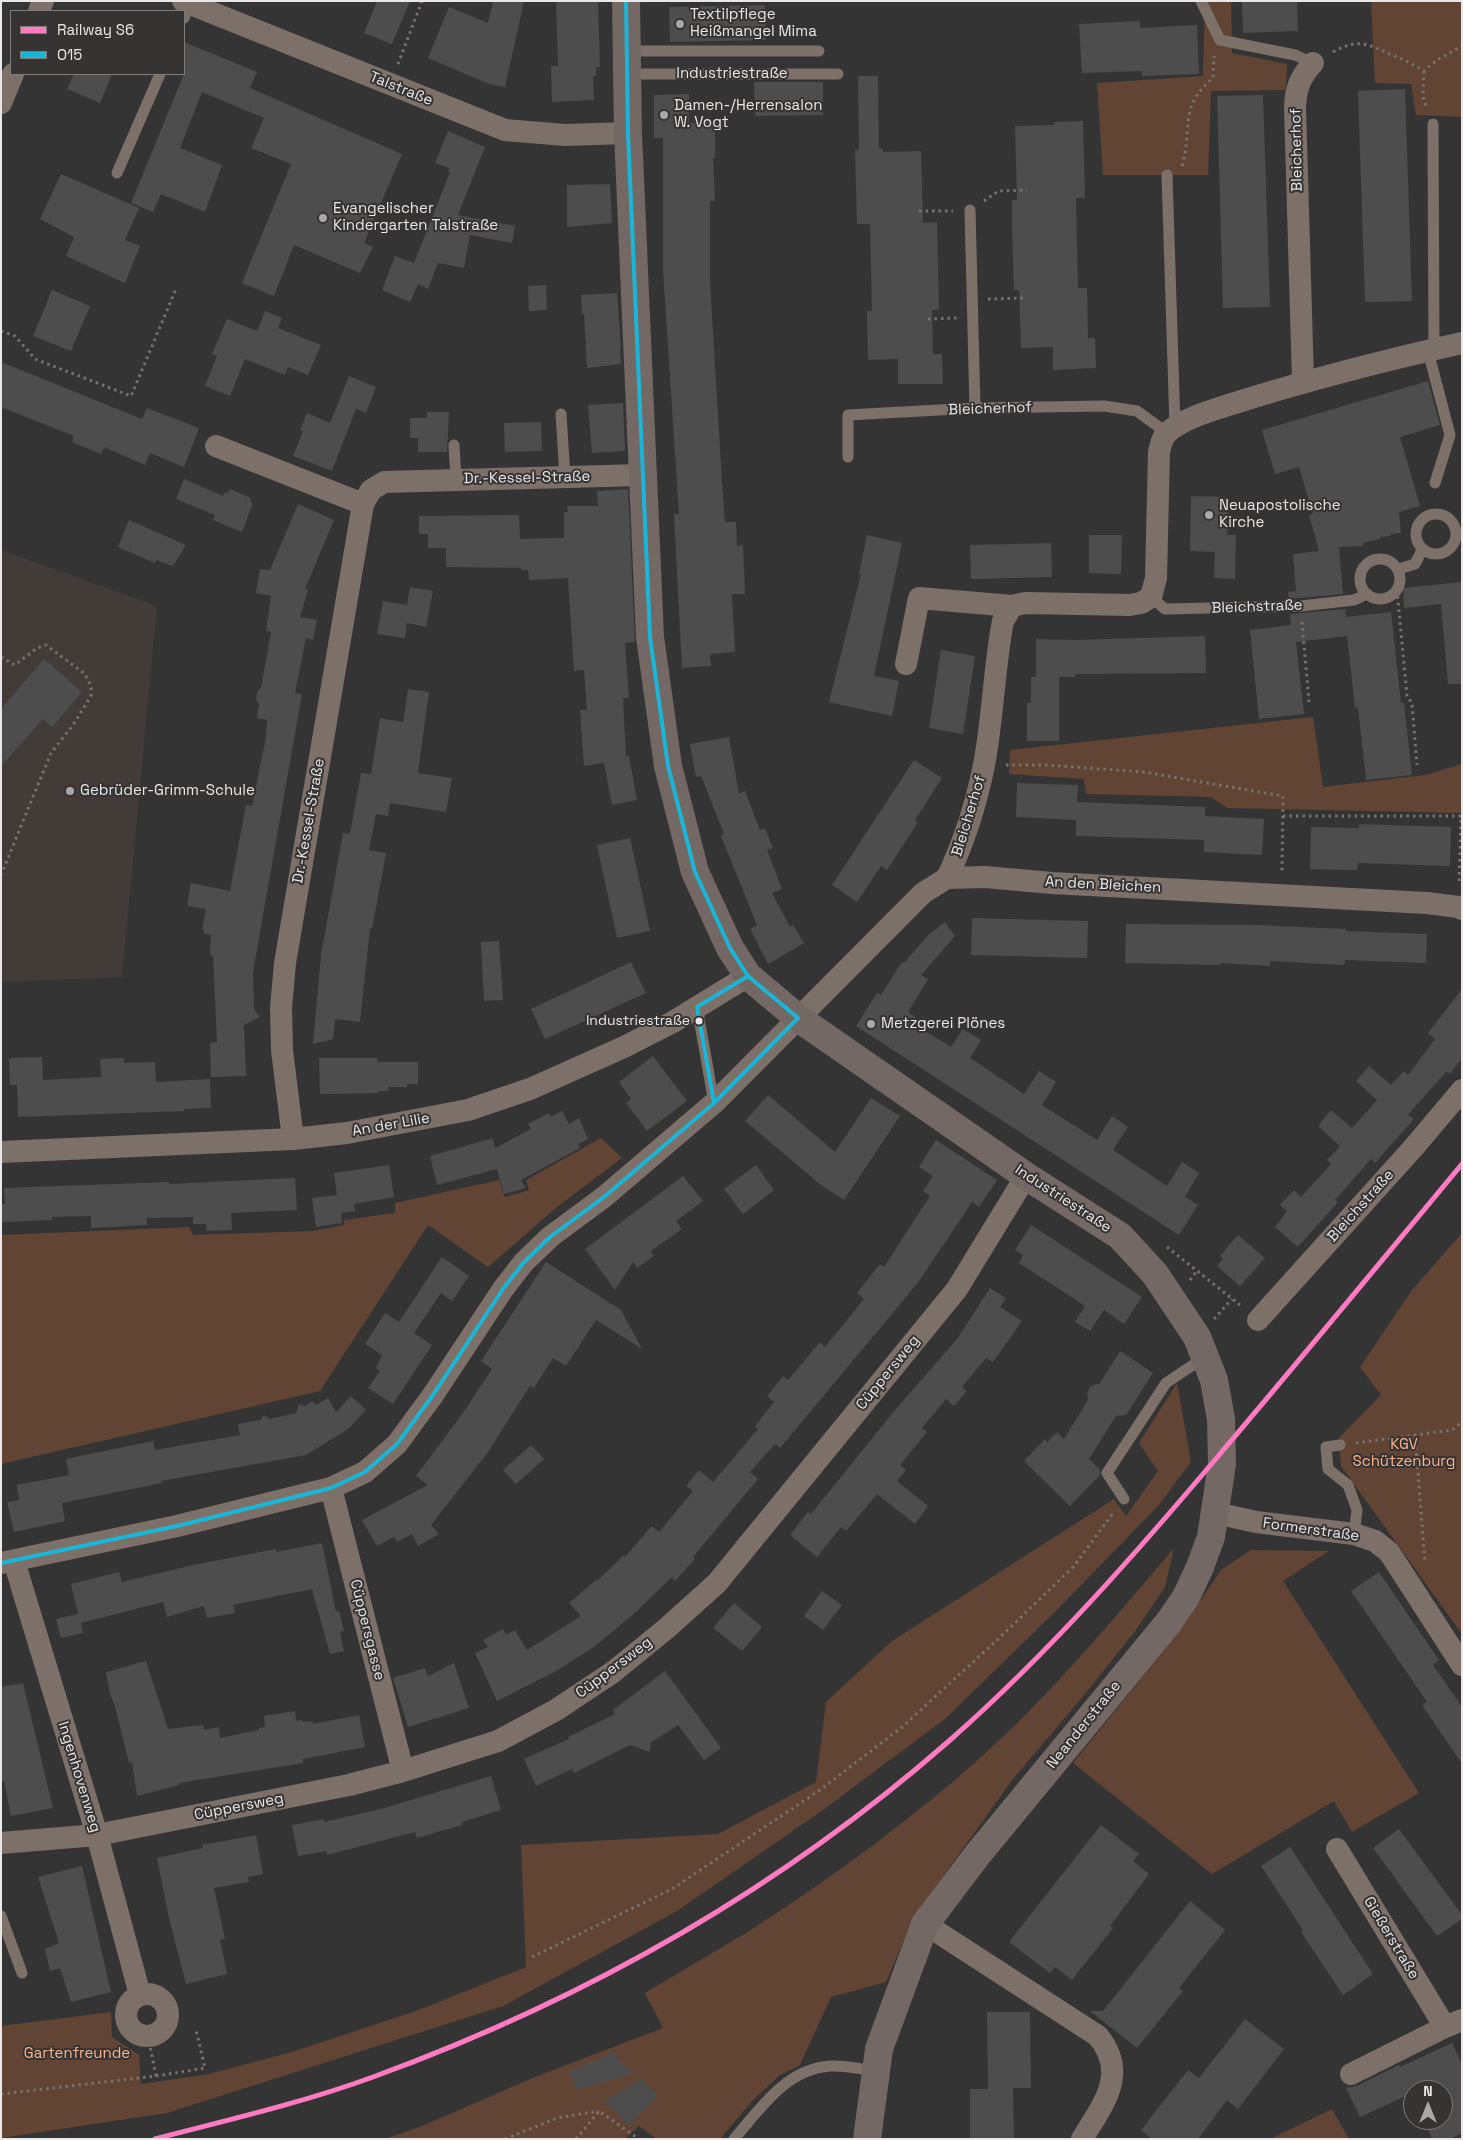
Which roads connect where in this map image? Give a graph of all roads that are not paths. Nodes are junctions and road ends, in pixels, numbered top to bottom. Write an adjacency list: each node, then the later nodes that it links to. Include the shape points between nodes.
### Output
1 (626, 1): 5 (street, Industriestraße)
2 (1201, 1): 6 (lane, via 1220,40 1295,55)
3 (186, 8): 12 (street, Talstraße, via 505,130 565,135)
4 (819, 51): 5 (lane, Industriestraße)
5 (626, 63): 7 (lane, Industriestraße); 12 (street, Industriestraße)
6 (1313, 63): 18 (street, Bleicherhof, via 1305,71 1296,91 1295,107)
7 (838, 74)
8 (13, 75): 10 (street)
9 (160, 75): 13 (lane)
10 (1, 103)
11 (1433, 124): 17 (lane)
12 (628, 133): 25 (street, Industriestraße)
13 (118, 173)
14 (1167, 175): 21 (lane)
15 (970, 210): 19 (lane)
16 (1462, 343): 17 (street)
17 (1431, 350): 18 (street); 28 (lane, via 1450,435)
18 (1303, 381): 21 (street, via 1207,412)
19 (975, 408): 21 (lane, Bleicherhof, via 1104,406 1137,411); 24 (lane, Bleicherhof, via 848,415)
20 (561, 414): 26 (lane)
21 (1171, 430): 35 (street, via 1162,440 1159,452 1156,578)
22 (454, 445): 27 (lane)
23 (216, 446): 29 (street)
24 (848, 457)
25 (642, 475): 26 (street, Dr.-Kessel-Straße); 40 (street, Industriestraße, via 650,638 668,766 694,872 730,948)
26 (565, 477): 27 (street, Dr.-Kessel-Straße)
27 (456, 480): 29 (street, Dr.-Kessel-Straße, via 384,482 371,490)
28 (1435, 483)
29 (363, 504): 45 (street, Dr.-Kessel-Straße, via 285,964 282,1050)
30 (1422, 550): 31 (lane, via 1432,555); 31 (lane, via 1415,536 1416,526 1425,517 1435,514 1447,517 1454,525 1456,536); 33 (lane, via 1415,564)
31 (1449, 550): 32 (lane)
32 (1462, 553)
33 (1399, 569): 34 (lane, Bleichstraße, via 1401,580 1397,590 1388,598 1376,599); 34 (lane, via 1392,561 1379,558 1369,561 1361,571 1360,580)
34 (1367, 594): 35 (lane, Bleichstraße, via 1354,600 1301,606 1165,609)
35 (1151, 597): 36 (street, via 1130,605 1025,603)
36 (1012, 606): 37 (street, via 919,598); 38 (street, Bleicherhof, via 1003,621 1000,635 984,765 971,820)
37 (906, 664)
38 (947, 878): 39 (street, An den Bleichen, via 985,877 1427,903); 42 (street, via 923,893)
39 (1460, 908)
40 (748, 976): 41 (street, An der Lilie); 42 (street, Industriestraße)
41 (696, 1007): 44 (lane); 45 (street, An der Lilie, via 624,1047 530,1089 468,1110 347,1133)
42 (798, 1018): 44 (street); 47 (street, Industriestraße)
43 (1462, 1090): 48 (street, Bleichstraße)
44 (714, 1103): 51 (street, via 524,1262 397,1444 365,1472)
45 (293, 1139): 46 (street, An der Lilie)
46 (1, 1152)
47 (1026, 1176): 49 (street, Industriestraße, via 1120,1236 1155,1274 1197,1337); 57 (street, Cüppersweg, via 957,1289 717,1582 613,1672 556,1710 498,1741)
48 (1258, 1320)
49 (1205, 1357): 52 (lane, via 1166,1383 1107,1473); 53 (street, Industriestraße, via 1214,1380 1222,1419 1222,1464)
50 (1340, 1445): 54 (lane, via 1326,1447 1328,1469 1348,1485 1357,1510)
51 (332, 1488): 55 (street, via 177,1526); 57 (street, Cüppersgasse)
52 (1124, 1499)
53 (1216, 1513): 54 (street, Formerstraße, via 1256,1522); 62 (street, Neanderstraße, via 1200,1567 1186,1597 1169,1622 978,1854)
54 (1354, 1534): 56 (street, Formerstraße, via 1375,1541 1390,1552)
55 (8, 1562): 58 (street, Ingenhovenweg)
56 (1462, 1664)
57 (403, 1771): 58 (street, Cüppersweg, via 349,1785)
58 (97, 1835): 59 (street, Cüppersweg); 64 (street, Ingenhovenweg)
59 (1, 1844)
60 (1337, 1849): 65 (street, Gießerstraße)
61 (1, 1916): 63 (lane)
62 (925, 1924): 66 (street, Neanderstraße, via 878,2049); 70 (street, via 1098,2036 1105,2045 1112,2059 1114,2076)
63 (22, 1973)
64 (140, 1995): 64 (street, via 126,2007 126,2022 138,2035 158,2034 166,2025 168,2013 165,2005 151,1994)
65 (1454, 2024): 67 (street, Gießerstraße)
66 (876, 2071): 68 (lane, via 830,2066 807,2071 785,2082); 69 (street, Neanderstraße)
67 (1351, 2074)
68 (734, 2139)
69 (867, 2139)
70 (1082, 2139)

